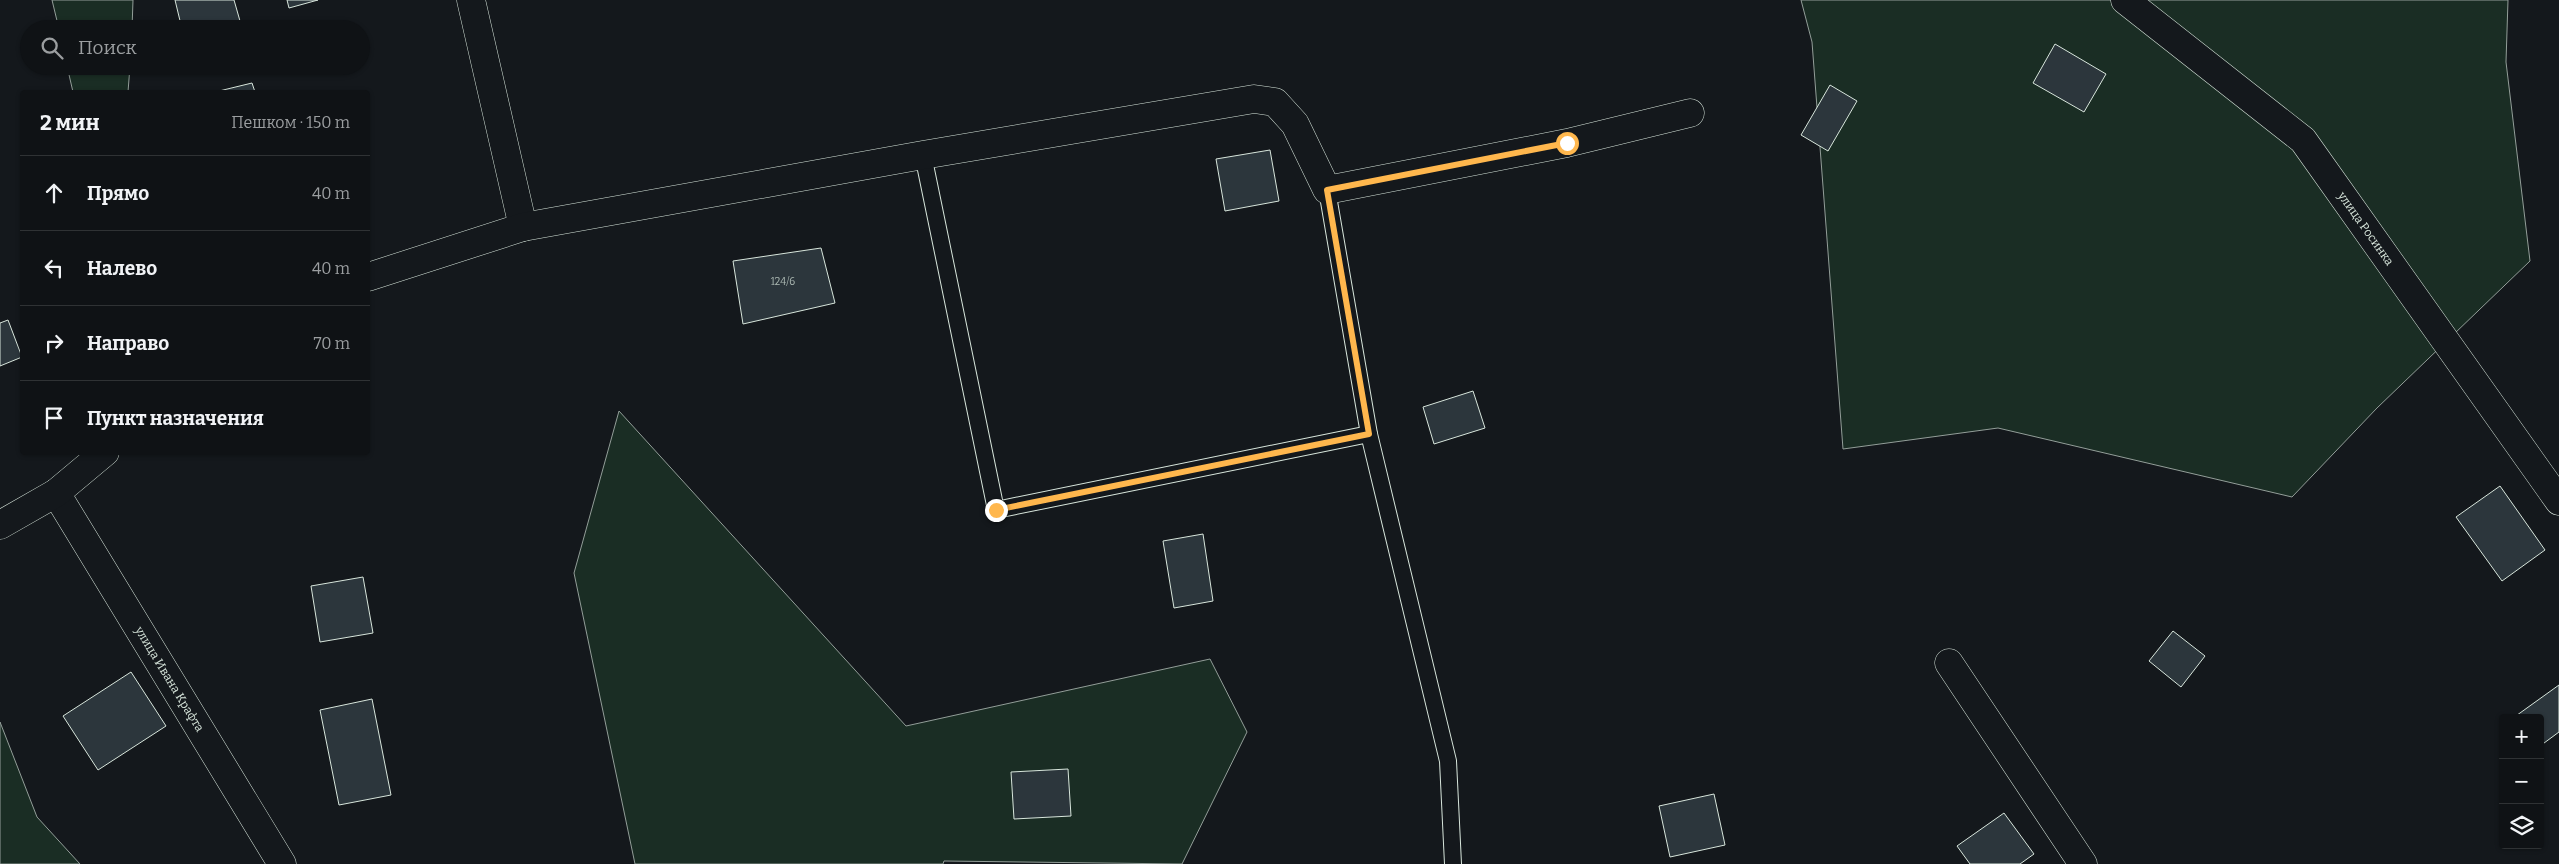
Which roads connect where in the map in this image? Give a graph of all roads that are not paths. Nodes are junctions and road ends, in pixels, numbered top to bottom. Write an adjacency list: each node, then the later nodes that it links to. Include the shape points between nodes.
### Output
1 (471, 0): 6 (street)
2 (2125, 0): 11 (street, улица Росинка, via 2302,140)
3 (1690, 113): 5 (street, via 1567,143)
4 (923, 155): 5 (street, via 1254,99 1275,102 1295,124); 6 (street); 8 (lane, via 996,510)
5 (1327, 190): 8 (lane)
6 (523, 227): 7 (street)
7 (370, 276)
8 (1369, 434): 15 (lane, via 1448,761)
9 (101, 455): 10 (street)
10 (56, 493): 12 (street); 14 (street, улица Ивана Крафта)
11 (2559, 500)
12 (0, 525)
13 (1949, 662): 16 (street)
14 (282, 864)
15 (1453, 864)
16 (2083, 864)

